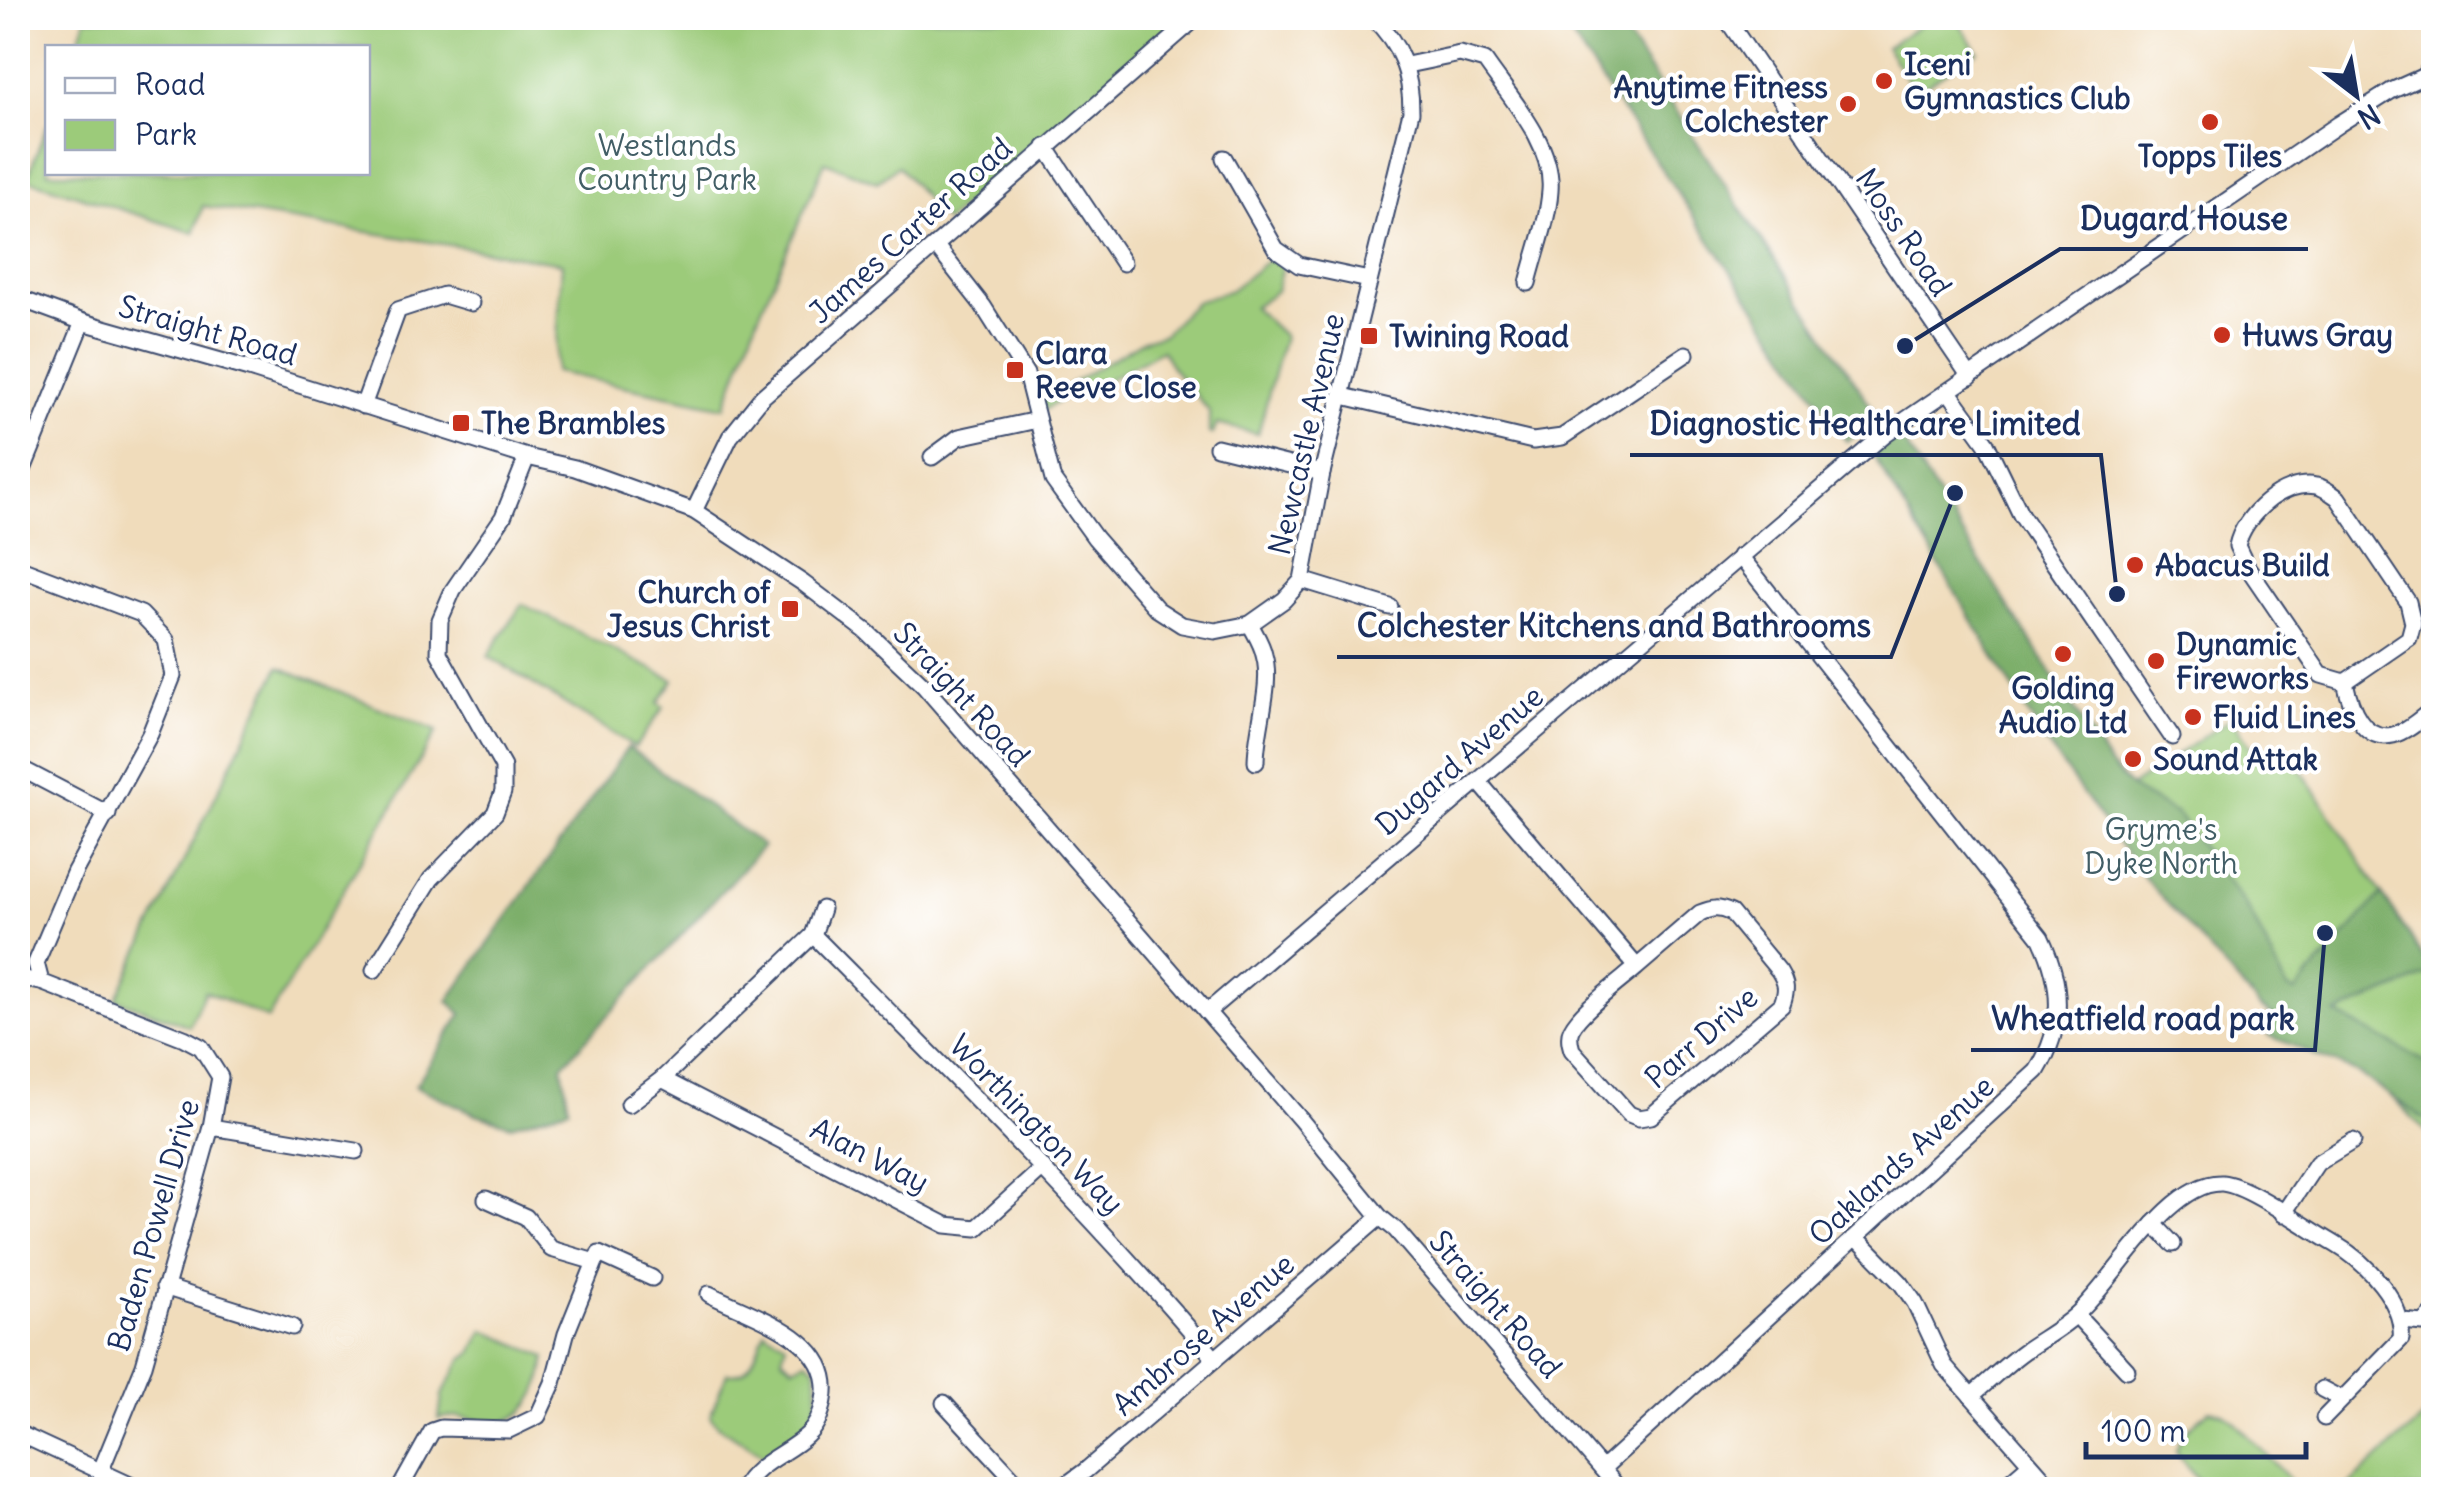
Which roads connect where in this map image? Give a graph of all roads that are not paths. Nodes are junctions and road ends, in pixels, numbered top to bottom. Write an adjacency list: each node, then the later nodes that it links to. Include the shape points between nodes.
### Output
1 (1196, 18): 6 (street, James Carter Road)
2 (1374, 18): 4 (street, Newcastle Avenue, via 1391,34)
3 (1726, 18): 16 (street, Moss Road)
4 (1406, 65): 10 (street, Newcastle Avenue, via 1411,112); 11 (street, via 1460,54 1485,61 1541,147 1550,192)
5 (2434, 66): 16 (street, Dugard Avenue)
6 (1046, 147): 8 (street, James Carter Road); 9 (street)
7 (1224, 158): 10 (street, via 1276,249 1300,265)
8 (936, 246): 20 (street, via 1014,350); 26 (street, James Carter Road, via 762,397 730,437)
9 (1123, 262)
10 (1369, 280): 18 (street, Newcastle Avenue)
11 (1528, 283)
12 (18, 298): 14 (street, Straight Road)
13 (471, 302): 19 (street, via 444,295 398,310)
14 (83, 322): 19 (street, Straight Road); 25 (street)
15 (1686, 354): 18 (street, via 1562,437 1534,441)
16 (1970, 377): 17 (street, Dugard Avenue)
17 (1949, 392): 27 (street, Dugard Avenue, via 1885,434); 34 (street, via 1986,443 2021,515)
18 (1343, 396): 24 (street, Newcastle Avenue)
19 (363, 406): 22 (street, Straight Road)
20 (1037, 420): 23 (street, via 959,437); 31 (street, via 1053,480 1156,609 1215,631)
21 (1217, 447): 24 (street)
22 (527, 457): 26 (street, Straight Road); 42 (street, via 503,516 452,590 440,620 439,653 503,767 502,792 495,813 431,878)
23 (932, 457)
24 (1322, 473): 29 (street, Newcastle Avenue)
25 (18, 482)
26 (694, 512): 45 (street, Straight Road, via 803,583 924,686)
27 (1740, 556): 37 (street, Dugard Avenue); 56 (street, Oaklands Avenue, via 2041,938 2059,994 2052,1048 2038,1071)
28 (18, 568): 38 (street, via 142,614 166,640 173,676)
29 (1302, 580): 30 (street); 31 (street, Newcastle Avenue)
30 (1390, 607)
31 (1250, 624): 35 (street, via 1265,656)
32 (2344, 682): 32 (street, via 2409,638 2413,623 2408,602 2338,498 2321,486 2303,485 2258,509 2236,546 2322,675); 33 (street, via 2350,708 2378,734 2392,736)
33 (2434, 708)
34 (2172, 737)
35 (1256, 762)
36 (18, 766): 38 (street)
37 (1478, 780): 41 (street); 45 (street, Dugard Avenue)
38 (108, 814): 44 (street, via 36,963)
39 (822, 909): 40 (street)
40 (812, 934): 46 (street); 51 (street, Worthington Way)
41 (1637, 967): 41 (street, Parr Drive, via 1700,913 1722,909 1779,972 1786,993 1782,1004 1651,1116 1639,1118 1572,1050 1569,1039 1580,1018)
42 (374, 970)
43 (18, 978): 44 (street, Baden Powell Drive)
44 (41, 982): 48 (street, Baden Powell Drive, via 201,1048 220,1077)
45 (1207, 1012): 54 (street, Straight Road)
46 (662, 1079): 47 (street); 51 (street, Alan Way, via 946,1225 977,1228)
47 (629, 1104)
48 (211, 1126): 50 (street); 60 (street, Baden Powell Drive)
49 (2353, 1141): 53 (street, via 2318,1163)
50 (356, 1151)
51 (1044, 1168): 66 (street, Worthington Way)
52 (486, 1199): 58 (street, via 526,1218 551,1248)
53 (2283, 1214): 55 (street, via 2244,1188 2223,1183 2202,1185); 64 (street, via 2345,1250)
54 (1380, 1218): 66 (street, Ambrose Avenue); 75 (street, Straight Road)
55 (2154, 1224): 57 (street); 63 (street)
56 (1857, 1238): 69 (street, via 1902,1282 1944,1365); 75 (street, Oaklands Avenue)
57 (2174, 1244)
58 (599, 1253): 59 (street); 78 (street, via 538,1416 509,1430 432,1431)
59 (652, 1278)
60 (164, 1287): 65 (street); 76 (street, Baden Powell Drive, via 144,1365)
61 (708, 1294): 79 (street, via 802,1342 824,1366 828,1384 811,1432 762,1466)
62 (2434, 1314): 64 (street, via 2423,1322)
63 (2076, 1315): 67 (street); 69 (street)
64 (2403, 1321): 70 (street, via 2401,1339)
65 (292, 1327)
66 (1215, 1359): 81 (street, Ambrose Avenue)
67 (2127, 1370)
68 (2322, 1389): 70 (street)
69 (1971, 1396): 74 (street)
70 (2341, 1399): 72 (street)
71 (944, 1403): 80 (street)
72 (2324, 1418)
73 (18, 1433): 76 (street)
74 (2030, 1464): 83 (street); 84 (street)
75 (1602, 1469): 82 (street, Straight Road)
76 (100, 1470): 77 (street)
77 (141, 1490)
78 (399, 1490)
79 (742, 1490)
80 (1024, 1490)
81 (1059, 1490)
82 (1620, 1490)
83 (2000, 1490)
84 (2054, 1490)

